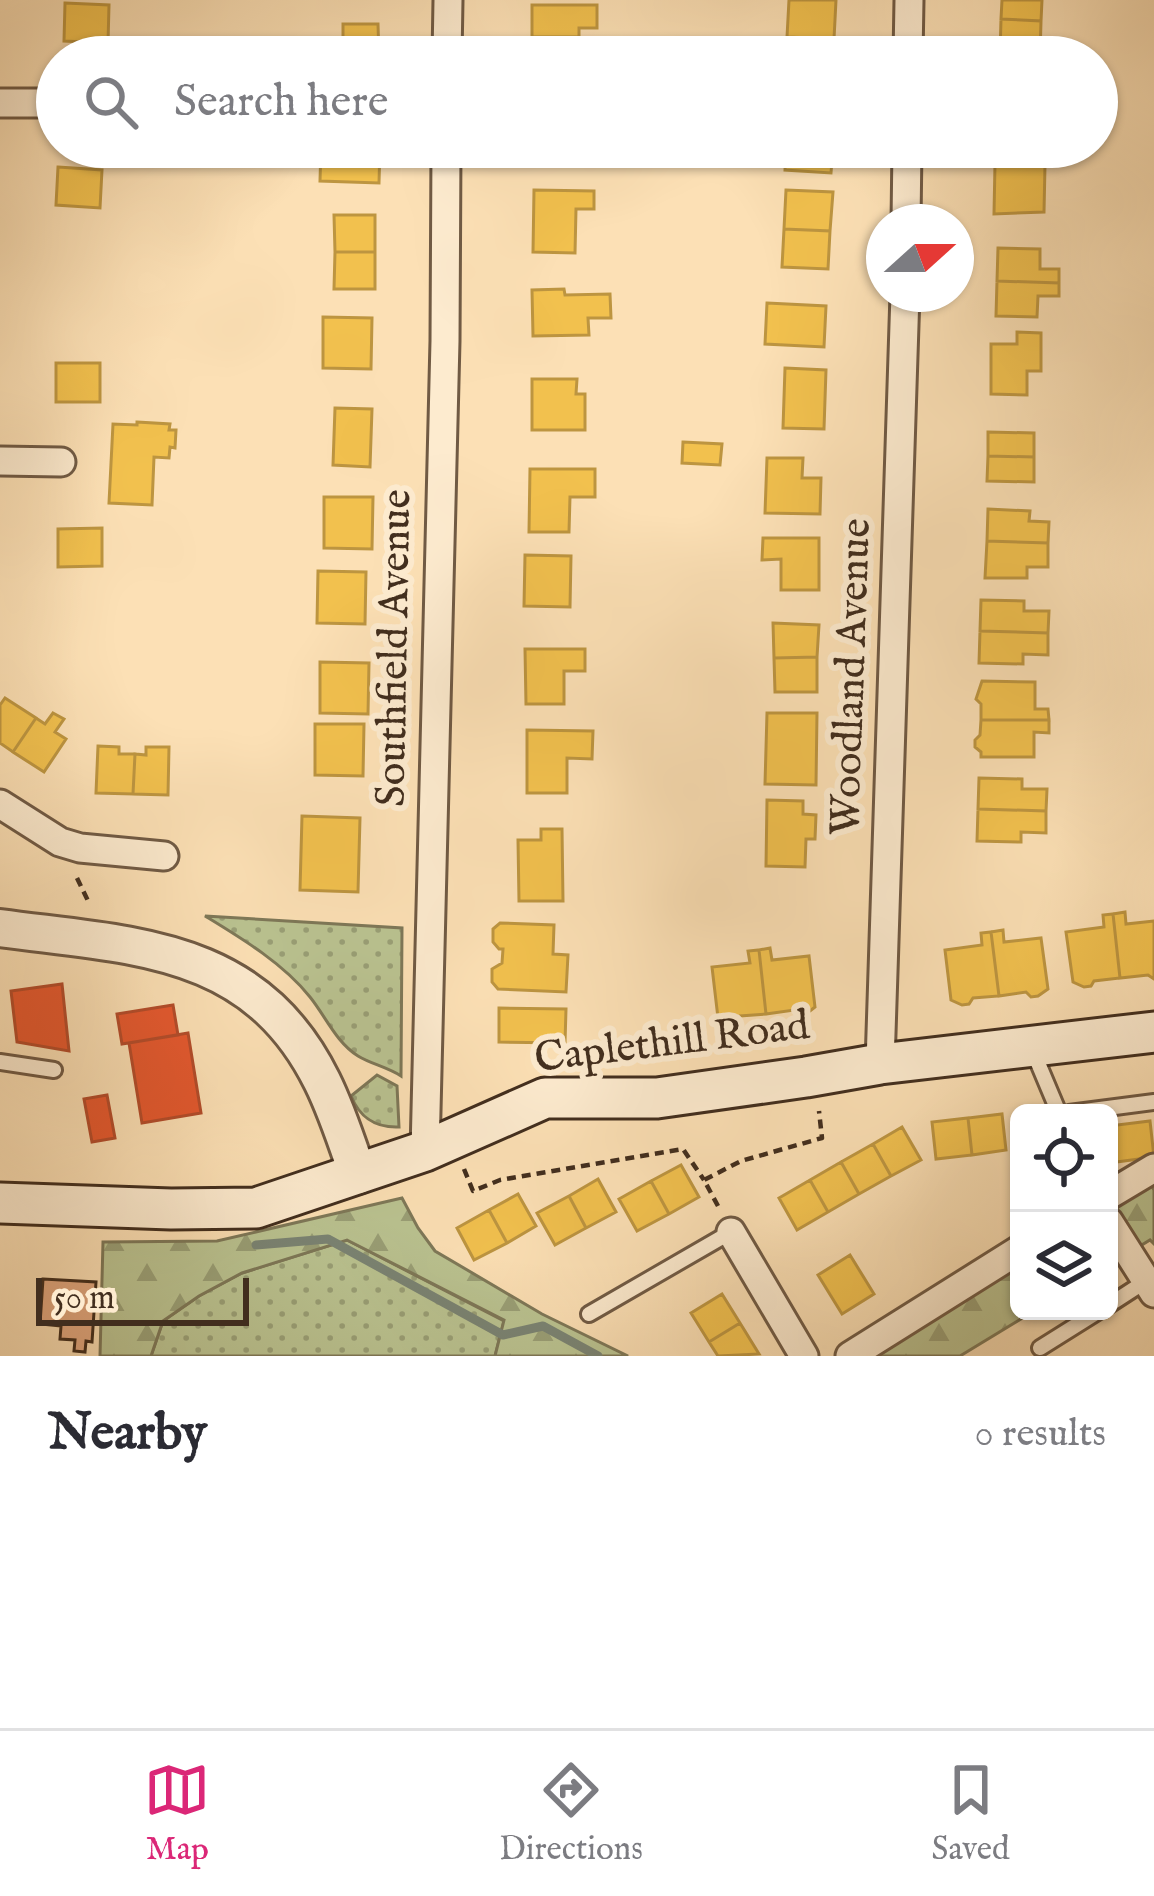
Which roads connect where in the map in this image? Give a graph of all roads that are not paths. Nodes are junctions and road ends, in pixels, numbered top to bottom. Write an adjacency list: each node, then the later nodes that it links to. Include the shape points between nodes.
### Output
1 (448, 0): 3 (street)
2 (909, 0): 4 (street)
3 (447, 36)
4 (908, 36)
5 (0, 103): 6 (street)
6 (36, 103)
7 (446, 168): 24 (street, Southfield Avenue)
8 (907, 168): 9 (street)
9 (906, 204)
10 (904, 312): 19 (street, Woodland Avenue)
11 (0, 461): 12 (street)
12 (61, 462)
13 (0, 804): 14 (street, via 60,842)
14 (164, 856)
15 (0, 928): 26 (street, via 152,948 222,974 287,1026 320,1077)
16 (1154, 1032): 17 (main road, Caplethill Road)
17 (1031, 1046): 19 (main road, Caplethill Road); 22 (lane)
18 (0, 1062): 20 (lane)
19 (880, 1064): 24 (main road, Caplethill Road, via 657,1099 545,1098)
20 (55, 1070)
21 (1154, 1102): 23 (lane)
22 (1055, 1104)
23 (1118, 1107)
24 (438, 1145): 26 (main road, Caplethill Road)
25 (1154, 1168): 27 (street)
26 (358, 1175): 28 (main road, Caplethill Road, via 256,1208)
27 (1118, 1190)
28 (0, 1203)
29 (731, 1232): 34 (lane); 37 (street)
30 (1118, 1236): 32 (street)
31 (1010, 1256): 38 (street)
32 (1150, 1287): 33 (lane)
33 (1118, 1301)
34 (589, 1314)
35 (1085, 1320): 36 (lane)
36 (1040, 1348)
37 (804, 1356)
38 (850, 1356)

